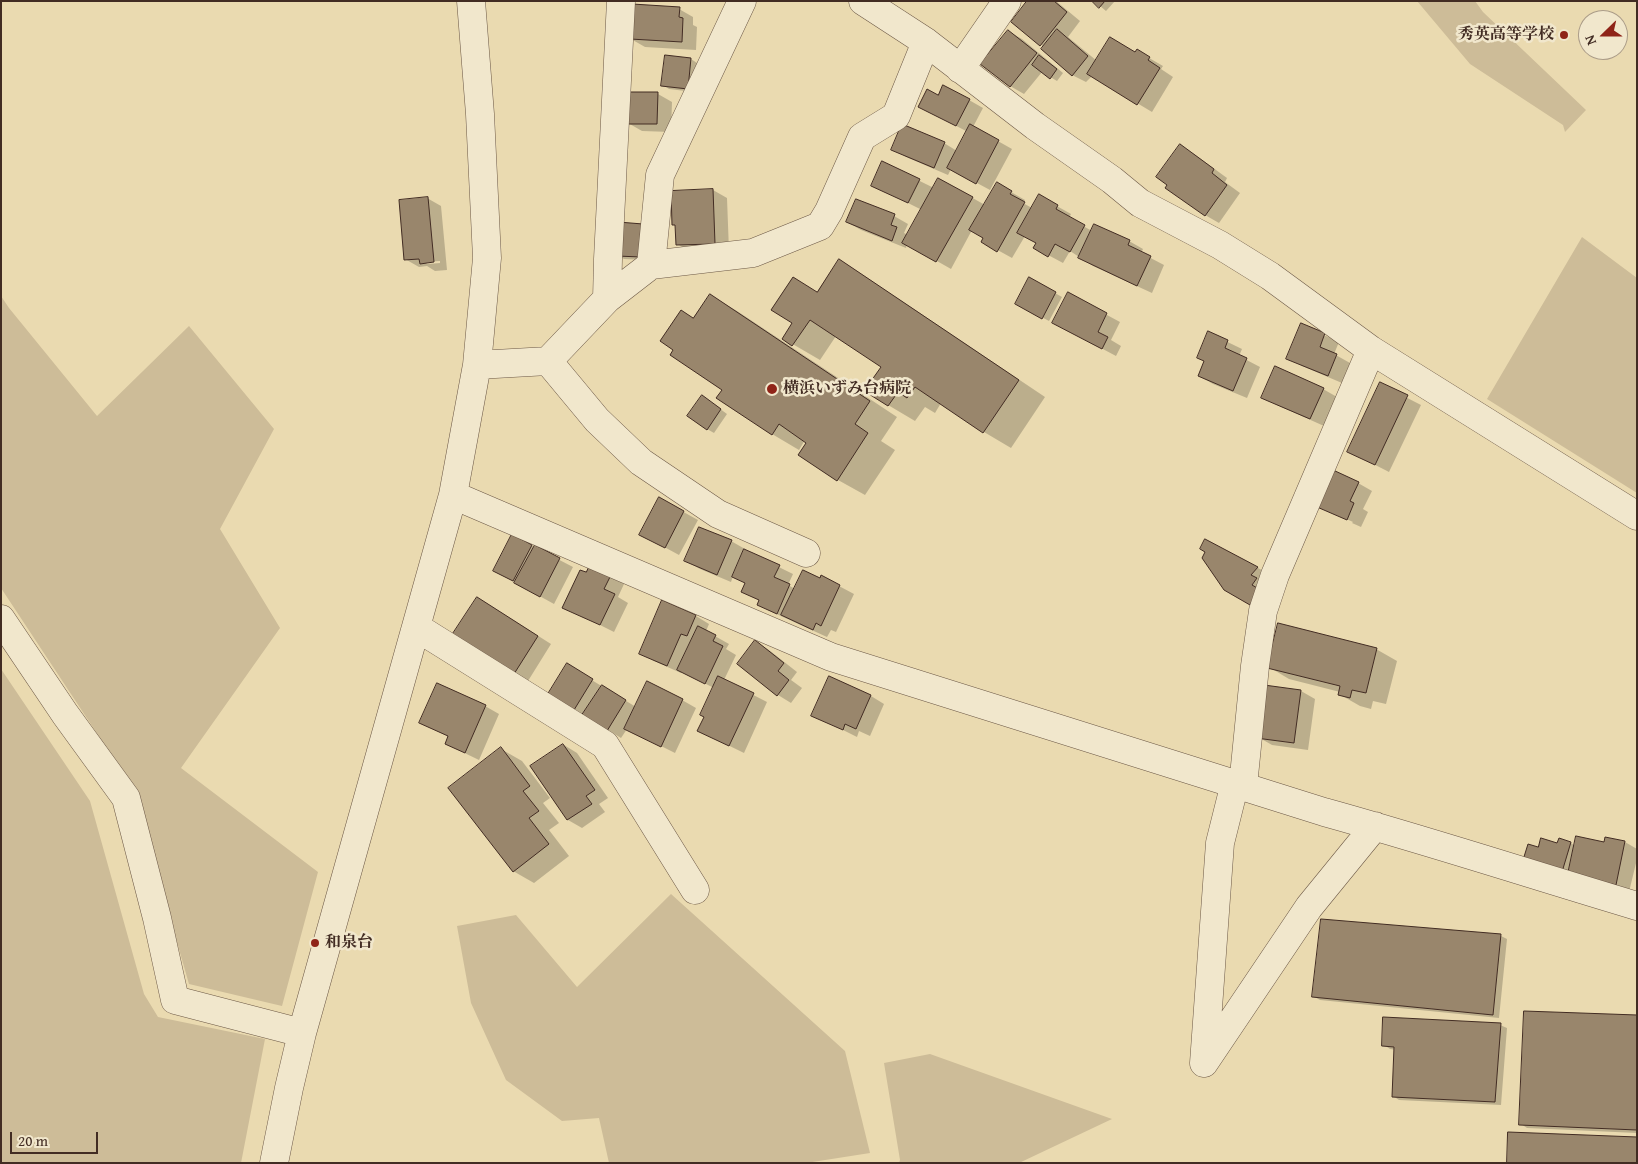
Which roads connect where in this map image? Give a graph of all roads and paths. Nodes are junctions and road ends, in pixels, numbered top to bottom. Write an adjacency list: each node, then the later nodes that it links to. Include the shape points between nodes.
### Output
1 (471, 1): 12 (street, via 487,258)
2 (620, 1): 9 (street)
3 (742, 1): 8 (street, via 660,175)
4 (863, 1): 6 (street)
5 (1007, 1): 7 (street)
6 (926, 42): 7 (street); 8 (street, via 896,116 862,137 820,226 753,253)
7 (960, 69): 10 (street, via 1140,203 1220,245 1270,276)
8 (651, 265): 9 (street)
9 (607, 299): 11 (street)
10 (1370, 350): 14 (street); 18 (street, via 1275,575 1263,611)
11 (548, 361): 12 (street); 15 (street, via 597,420 641,462 718,514)
12 (477, 365): 13 (street)
13 (452, 495): 17 (street); 18 (street, via 831,657)
14 (1637, 516)
15 (806, 553)
16 (1, 619): 22 (street, via 126,798 175,1000)
17 (416, 627): 20 (street, via 605,745); 22 (street)
18 (1239, 784): 19 (street); 19 (street, via 1220,843 1204,1063 1309,908)
19 (1375, 826): 21 (street)
20 (695, 890)
21 (1637, 906)
22 (302, 1033): 23 (street)
23 (274, 1163)

